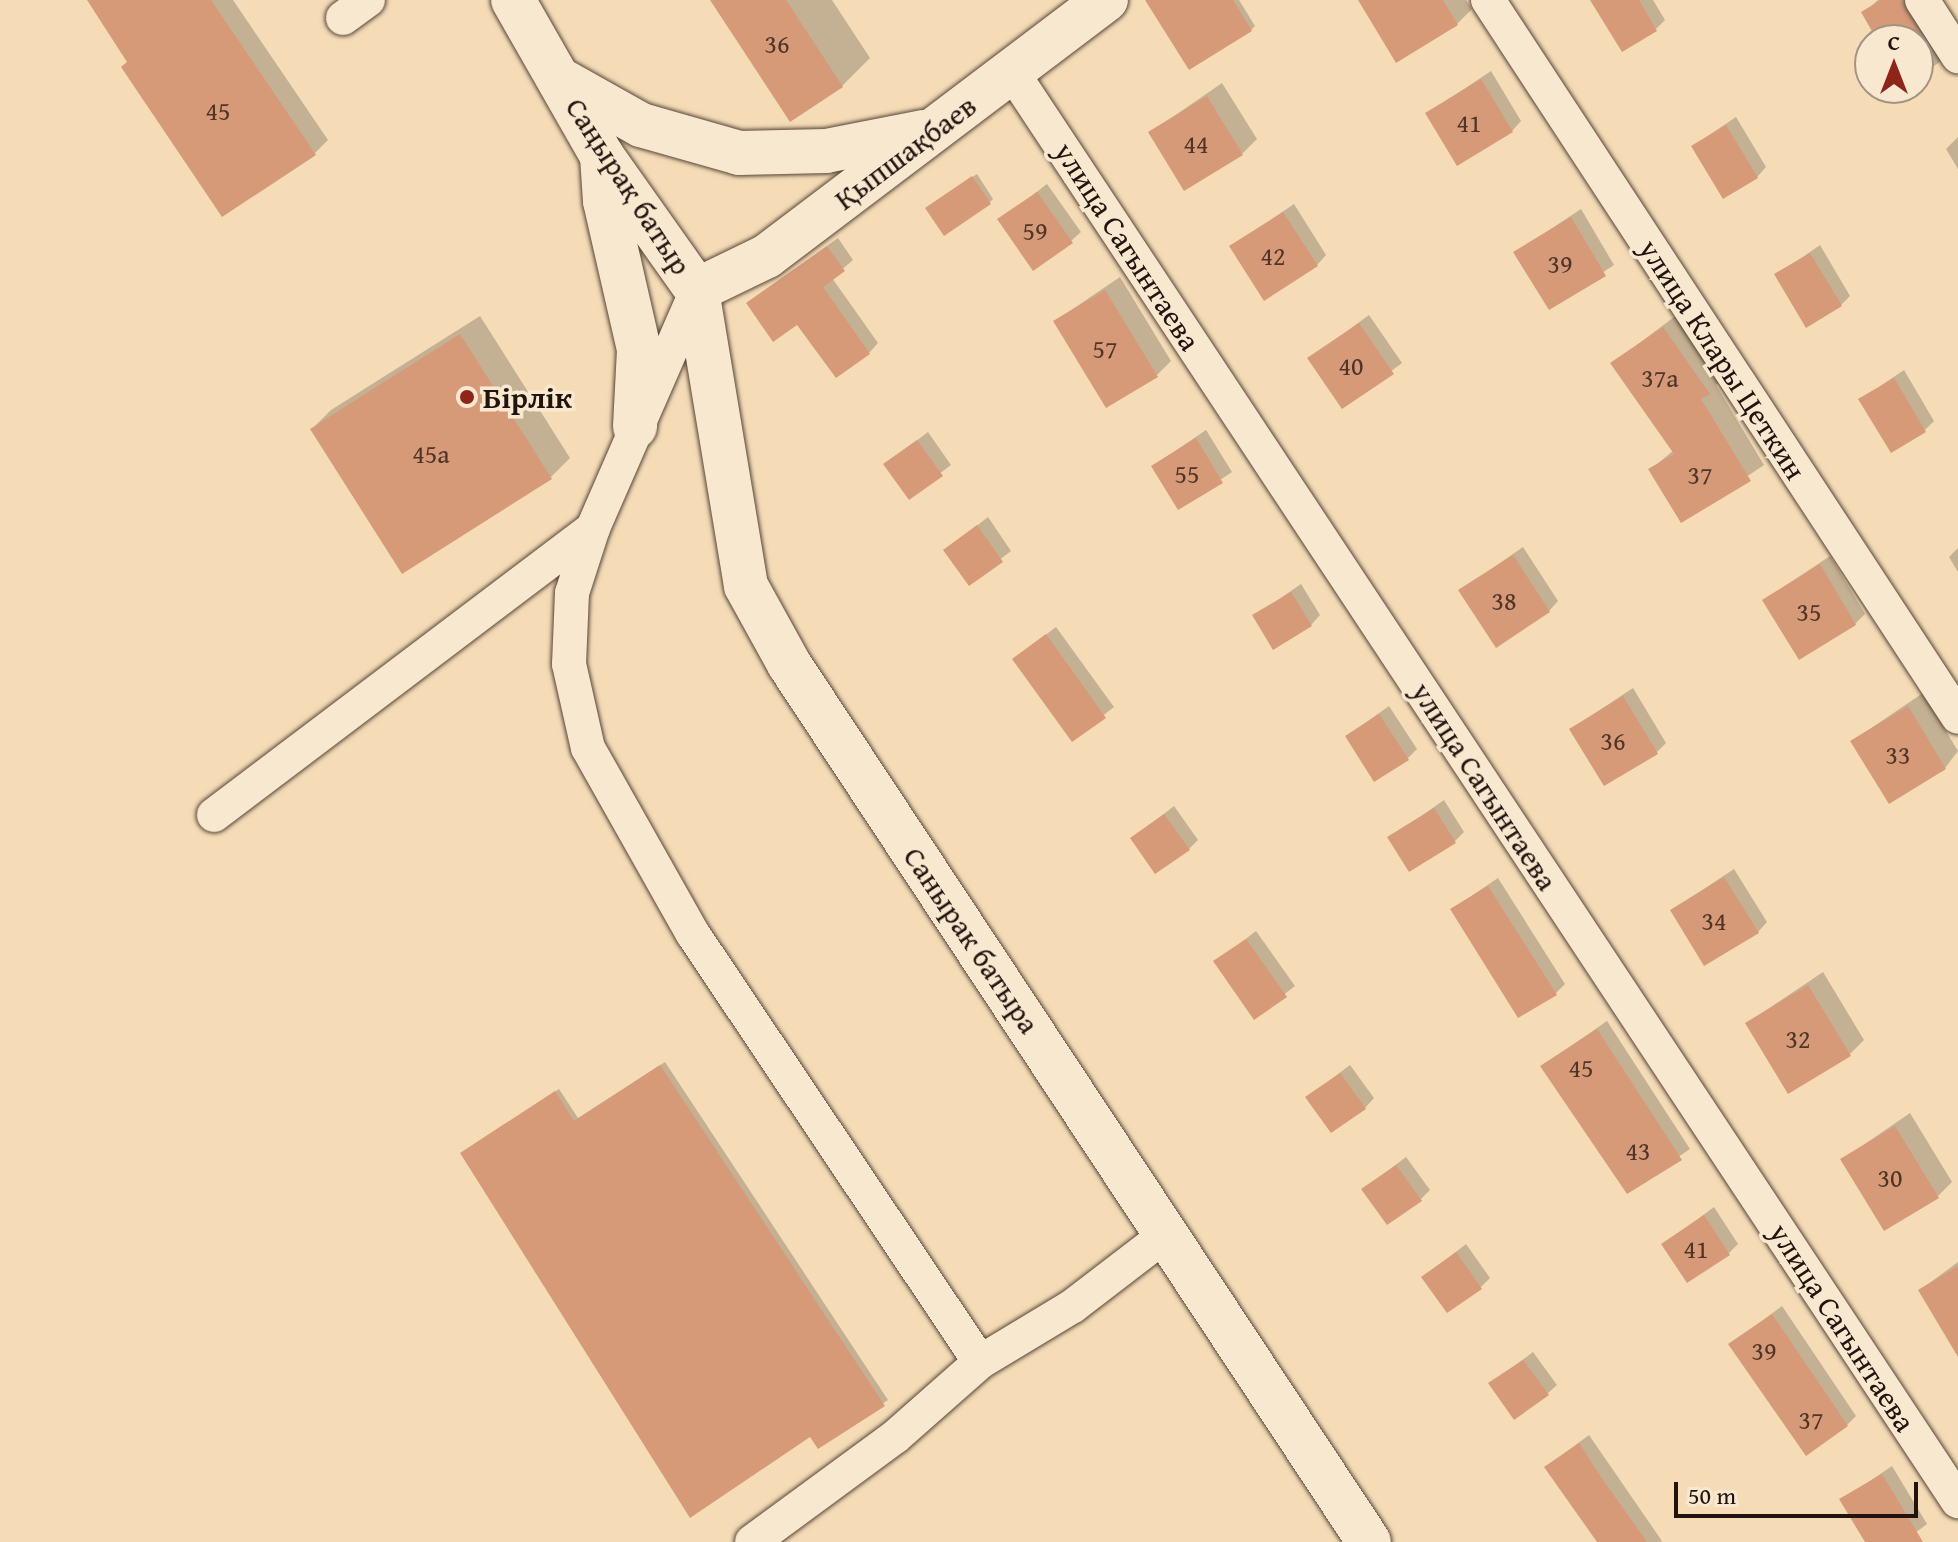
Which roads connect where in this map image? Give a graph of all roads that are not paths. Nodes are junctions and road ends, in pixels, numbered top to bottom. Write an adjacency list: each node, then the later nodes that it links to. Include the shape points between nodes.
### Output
1 (513, 0): 7 (street, Саңырақ батыр)
2 (1106, 0): 6 (street, Қыпшақбаев)
3 (1488, 0): 13 (street, улица Клары Цеткин)
4 (1922, 0): 5 (street)
5 (1958, 56)
6 (1012, 72): 8 (street, Қыпшақбаев); 17 (street, улица Сагынтаева)
7 (559, 79): 8 (street, via 641,125 739,153 826,151); 9 (street, Саңырақ батыр)
8 (934, 130): 10 (street, Қыпшақбаев, via 767,256)
9 (602, 156): 10 (street, Саңырақ батыр); 11 (street, via 605,201 639,350)
10 (697, 290): 11 (street); 15 (street, Санырак батыра, via 746,586 789,664)
11 (635, 427): 12 (street)
12 (593, 528): 14 (street); 16 (street, via 572,593 569,664 588,748 693,934)
13 (1958, 717)
14 (214, 815)
15 (1167, 1234): 16 (street, via 1073,1306); 19 (street, Санырак батыра)
16 (980, 1362): 18 (street, via 895,1437)
17 (1958, 1501)
18 (752, 1542)
19 (1369, 1542)

